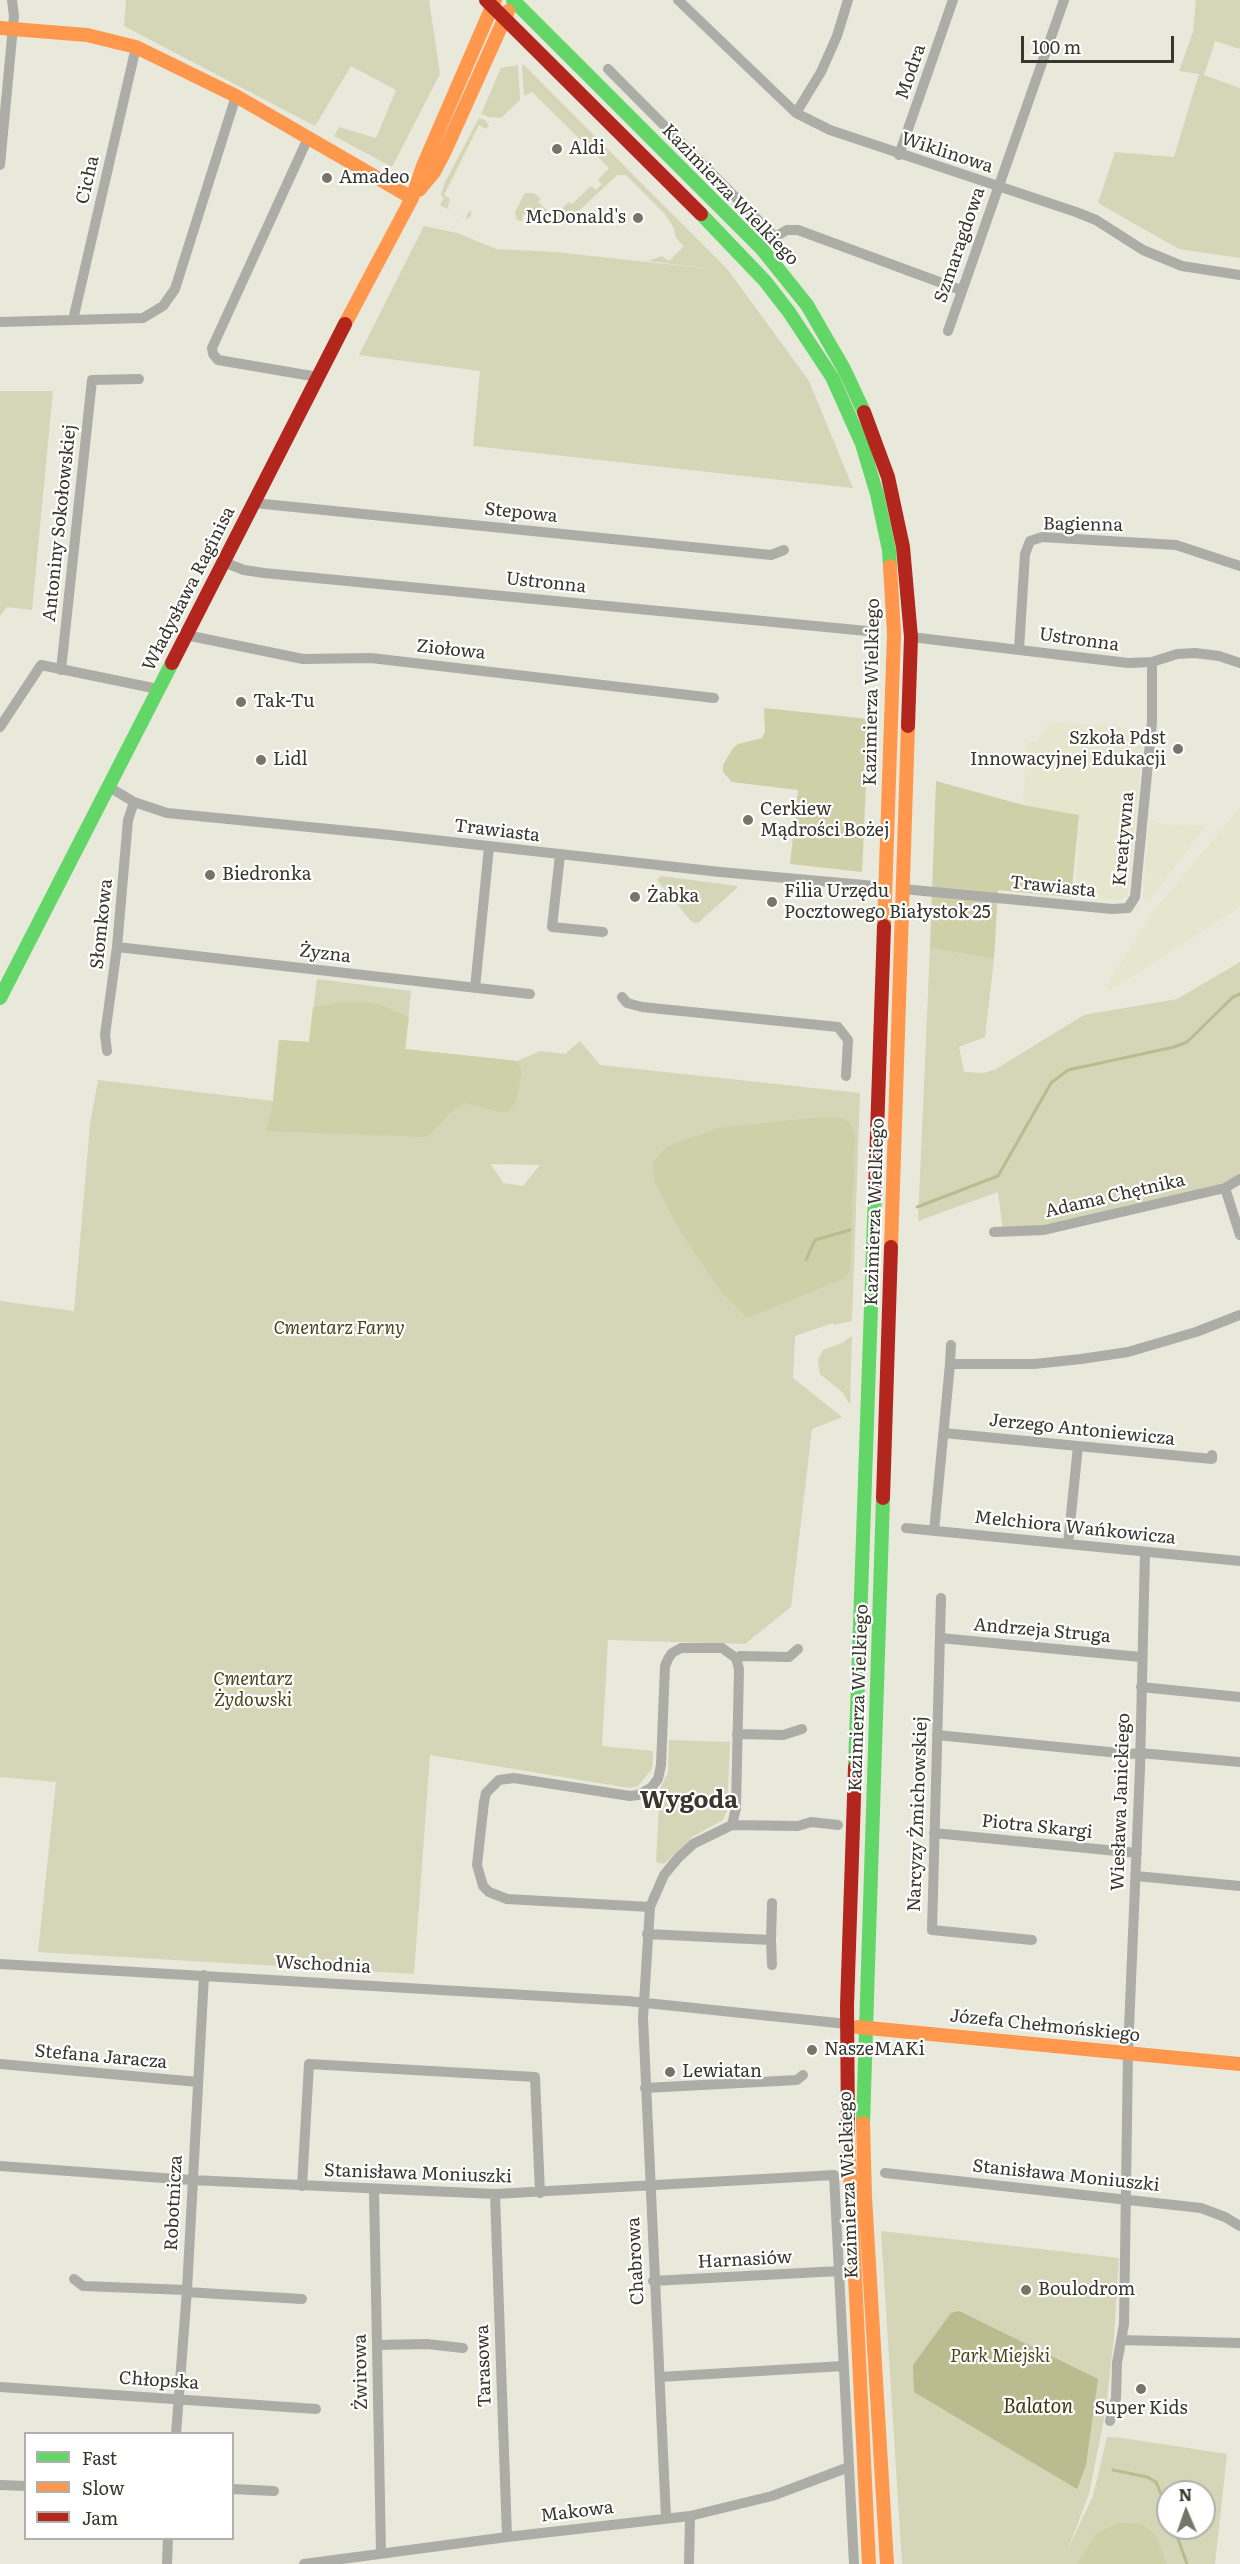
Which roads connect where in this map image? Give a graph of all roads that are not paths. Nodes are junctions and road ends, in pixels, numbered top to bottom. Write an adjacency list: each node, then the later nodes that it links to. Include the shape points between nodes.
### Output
1 (12, 0): 9 (street)
2 (514, 0): 8 (main road, Władysława Raginisa); 12 (main road, Kazimierza Wielkiego)
3 (678, 0): 15 (street, Wiklinowa)
4 (849, 0): 15 (street, via 821,72)
5 (953, 0): 17 (street, Modra)
6 (1064, 0): 19 (street, Szmaragdowa)
7 (491, 2): 8 (main road, Kazimierza Wielkiego); 20 (main road, Władysława Raginisa)
8 (505, 18): 13 (main road, Kazimierza Wielkiego); 20 (main road, Władysława Raginisa, via 439,162)
9 (6, 28): 10 (main road, via 87,35); 18 (street)
10 (136, 47): 14 (main road); 23 (street, Cicha)
11 (608, 69): 22 (street, via 775,237 787,230 798,230)
12 (597, 84): 13 (main road, via 585,85); 34 (main road, Kazimierza Wielkiego, via 762,249 827,337 870,424 888,477 903,547)
13 (582, 95): 46 (main road, Kazimierza Wielkiego, via 765,281 832,377 862,444 889,550 894,634)
14 (236, 96): 16 (main road); 23 (street, via 175,289 163,306 143,318)
15 (796, 113): 17 (street, Wiklinowa, via 830,130)
16 (308, 138): 20 (main road); 26 (street, via 213,354 218,360)
17 (900, 155): 19 (street, Wiklinowa)
18 (0, 165)
19 (997, 187): 21 (street, Wiklinowa, via 1086,216 1171,262 1204,272); 22 (street, Szmaragdowa)
20 (412, 198): 26 (main road, Władysława Raginisa)
21 (1240, 275)
22 (961, 290): 25 (street, Szmaragdowa)
23 (73, 320): 24 (street)
24 (0, 322)
25 (948, 331)
26 (318, 377): 28 (main road, Władysława Raginisa)
27 (139, 379): 38 (street, Antoniny Sokołowskiej, via 92,380)
28 (254, 503): 29 (street, Stepowa, via 771,555); 30 (main road, Władysława Raginisa)
29 (784, 550)
30 (223, 562): 32 (street, Ustronna, via 264,573); 33 (main road, Władysława Raginisa)
31 (1240, 566): 35 (street, Bagienna, via 1176,545 1042,537 1030,542 1025,554)
32 (867, 631)
33 (186, 635): 39 (main road, Władysława Raginisa); 40 (street, Ziołowa, via 303,659 371,658)
34 (911, 637): 35 (street, Ustronna); 47 (main road, Kazimierza Wielkiego)
35 (1019, 649): 36 (street, Ustronna, via 1128,663)
36 (1152, 662): 37 (street, Ustronna, via 1195,653); 48 (street, Kreatywna, via 1152,722 1136,897)
37 (1240, 663)
38 (61, 670): 39 (street); 41 (street, via 41,665)
39 (158, 689): 42 (main road, Władysława Raginisa)
40 (714, 698)
41 (0, 727)
42 (109, 788): 43 (street, Trawiasta); 53 (main road, Władysława Raginisa)
43 (134, 802): 44 (street, Trawiasta, via 167,813); 50 (street, Słomkowa, via 128,820)
44 (489, 847): 45 (street, Trawiasta); 51 (street)
45 (560, 855): 46 (street, Trawiasta); 49 (street, via 552,927)
46 (886, 887): 55 (main road, Kazimierza Wielkiego)
47 (903, 889): 48 (street, Trawiasta); 56 (main road, Kazimierza Wielkiego)
48 (1128, 908)
49 (603, 932)
50 (117, 947): 51 (street, Żyzna); 57 (street, Słomkowa)
51 (475, 988): 52 (street, Żyzna)
52 (530, 994)
53 (0, 998)
54 (622, 998): 58 (street, via 642,1008 838,1027 848,1040)
55 (882, 1017): 56 (main road, via 890,1024); 64 (main road, Kazimierza Wielkiego)
56 (899, 1018): 65 (main road, Kazimierza Wielkiego)
57 (106, 1051)
58 (846, 1076)
59 (1240, 1179): 60 (street, Adama Chętnika)
60 (1225, 1188): 61 (street, Adama Chętnika, via 1044,1230); 62 (street)
61 (994, 1232)
62 (1240, 1235)
63 (1240, 1315): 67 (street, via 1196,1332 1119,1353 1034,1364)
64 (871, 1332): 65 (main road); 94 (main road, Kazimierza Wielkiego)
65 (889, 1337): 95 (main road, Kazimierza Wielkiego)
66 (951, 1345): 67 (street)
67 (951, 1364): 68 (street)
68 (945, 1432): 69 (street, Jerzego Antoniewicza); 72 (street)
69 (1078, 1446): 70 (street, Jerzego Antoniewicza, via 1212,1459); 73 (street)
70 (1212, 1455)
71 (906, 1528): 72 (street, Melchiora Wańkowicza)
72 (934, 1531): 73 (street, Melchiora Wańkowicza)
73 (1068, 1544): 74 (street, Melchiora Wańkowicza)
74 (1145, 1552): 75 (street, Melchiora Wańkowicza); 79 (street, Wiesława Janickiego)
75 (1240, 1561)
76 (941, 1598): 77 (street, Narcyzy Żmichowskiej)
77 (940, 1638): 79 (street, Andrzeja Struga); 85 (street, Narcyzy Żmichowskiej)
78 (798, 1649): 80 (street, via 789,1657)
79 (1142, 1657): 81 (street, Wiesława Janickiego)
80 (736, 1658): 84 (street); 97 (street, via 729,1651 710,1647 681,1648 672,1653 665,1666 660,1773 645,1792 630,1796 506,1778 486,1793 477,1865 479,1878 489,1892 507,1899)
81 (1141, 1687): 82 (street); 86 (street, Wiesława Janickiego)
82 (1240, 1697)
83 (802, 1729): 84 (street, via 783,1736)
84 (737, 1734): 88 (street, via 736,1808)
85 (937, 1735): 86 (street); 90 (street, Narcyzy Żmichowskiej)
86 (1140, 1753): 87 (street); 91 (street, Wiesława Janickiego)
87 (1240, 1762)
88 (732, 1825): 89 (street); 97 (street, Chabrowa, via 693,1844 678,1858 664,1875)
89 (838, 1825)
90 (934, 1833): 91 (street, Piotra Skargi); 100 (street, Narcyzy Żmichowskiej, via 932,1930)
91 (1137, 1853): 92 (street, Wiesława Janickiego)
92 (1136, 1876): 93 (street); 107 (street, Wiesława Janickiego)
93 (1240, 1886)
94 (851, 1896): 95 (main road); 106 (main road, Kazimierza Wielkiego)
95 (870, 1898): 105 (main road, Kazimierza Wielkiego)
96 (772, 1903): 99 (street)
97 (650, 1907): 98 (street, Chabrowa)
98 (647, 1934): 99 (street); 104 (street, Chabrowa)
99 (771, 1940): 102 (street)
100 (1032, 1940)
101 (0, 1964): 103 (street, Wschodnia)
102 (772, 1965)
103 (204, 1975): 104 (street, Wschodnia); 111 (street, Robotnicza)
104 (644, 2003): 106 (street, Józefa Chełmońskiego); 112 (street, Chabrowa)
105 (866, 2026): 106 (main road, Józefa Chełmońskiego); 107 (main road, Józefa Chełmońskiego); 147 (main road, Kazimierza Wielkiego, via 865,2197)
106 (848, 2028): 146 (main road, Kazimierza Wielkiego, via 848,2173)
107 (1128, 2052): 109 (main road, Józefa Chełmońskiego); 121 (street, Wiesława Janickiego)
108 (0, 2064): 111 (street, Stefana Jaracza)
109 (1240, 2064)
110 (803, 2075): 112 (street, via 797,2080)
111 (198, 2082): 115 (street, Robotnicza)
112 (645, 2088): 117 (street, Chabrowa)
113 (0, 2166): 115 (street, Stanisława Moniuszki)
114 (885, 2174): 121 (street, Stanisława Moniuszki)
115 (191, 2180): 116 (street, Stanisława Moniuszki); 126 (street, Robotnicza)
116 (302, 2186): 118 (street, Stanisława Moniuszki); 119 (street, via 309,2064 535,2077)
117 (649, 2186): 119 (street, Stanisława Moniuszki); 123 (street, Stanisława Moniuszki, via 834,2175); 125 (street, Chabrowa)
118 (374, 2190): 120 (street, Stanisława Moniuszki); 130 (street, Żwirowa)
119 (540, 2193): 120 (street, Stanisława Moniuszki)
120 (495, 2194): 148 (street, Tarasowa)
121 (1126, 2199): 122 (street, Stanisława Moniuszki, via 1201,2208); 128 (street, Wiesława Janickiego)
122 (1240, 2226)
123 (839, 2271): 125 (street, Harnasiów); 132 (street)
124 (74, 2279): 126 (street, via 83,2286)
125 (653, 2281): 133 (street, Chabrowa)
126 (187, 2291): 127 (street); 135 (street, Robotnicza)
127 (302, 2299)
128 (1121, 2340): 129 (street); 137 (street, Wiesława Janickiego)
129 (1240, 2343)
130 (377, 2345): 131 (street); 150 (street, Żwirowa)
131 (463, 2348)
132 (843, 2366): 133 (street); 139 (street)
133 (660, 2377): 145 (street, Chabrowa)
134 (0, 2387): 135 (street, Chłopska)
135 (178, 2400): 136 (street, Chłopska); 138 (street, Robotnicza)
136 (316, 2409)
137 (1110, 2421)
138 (176, 2432)
139 (849, 2467): 144 (street, Makowa, via 772,2496); 154 (street)
140 (0, 2486): 141 (street)
141 (24, 2486)
142 (234, 2489): 143 (street)
143 (274, 2491)
144 (690, 2516): 145 (street, Makowa); 153 (street)
145 (666, 2518): 148 (street, Makowa)
146 (867, 2525): 147 (main road, via 874,2530); 155 (main road, Kazimierza Wielkiego)
147 (884, 2525): 156 (main road, Kazimierza Wielkiego)
148 (507, 2537): 150 (street, Makowa)
149 (168, 2540): 151 (street)
150 (381, 2553): 152 (street, Makowa)
151 (166, 2564)
152 (304, 2564)
153 (688, 2564)
154 (854, 2564)
155 (869, 2564)
156 (887, 2564)

